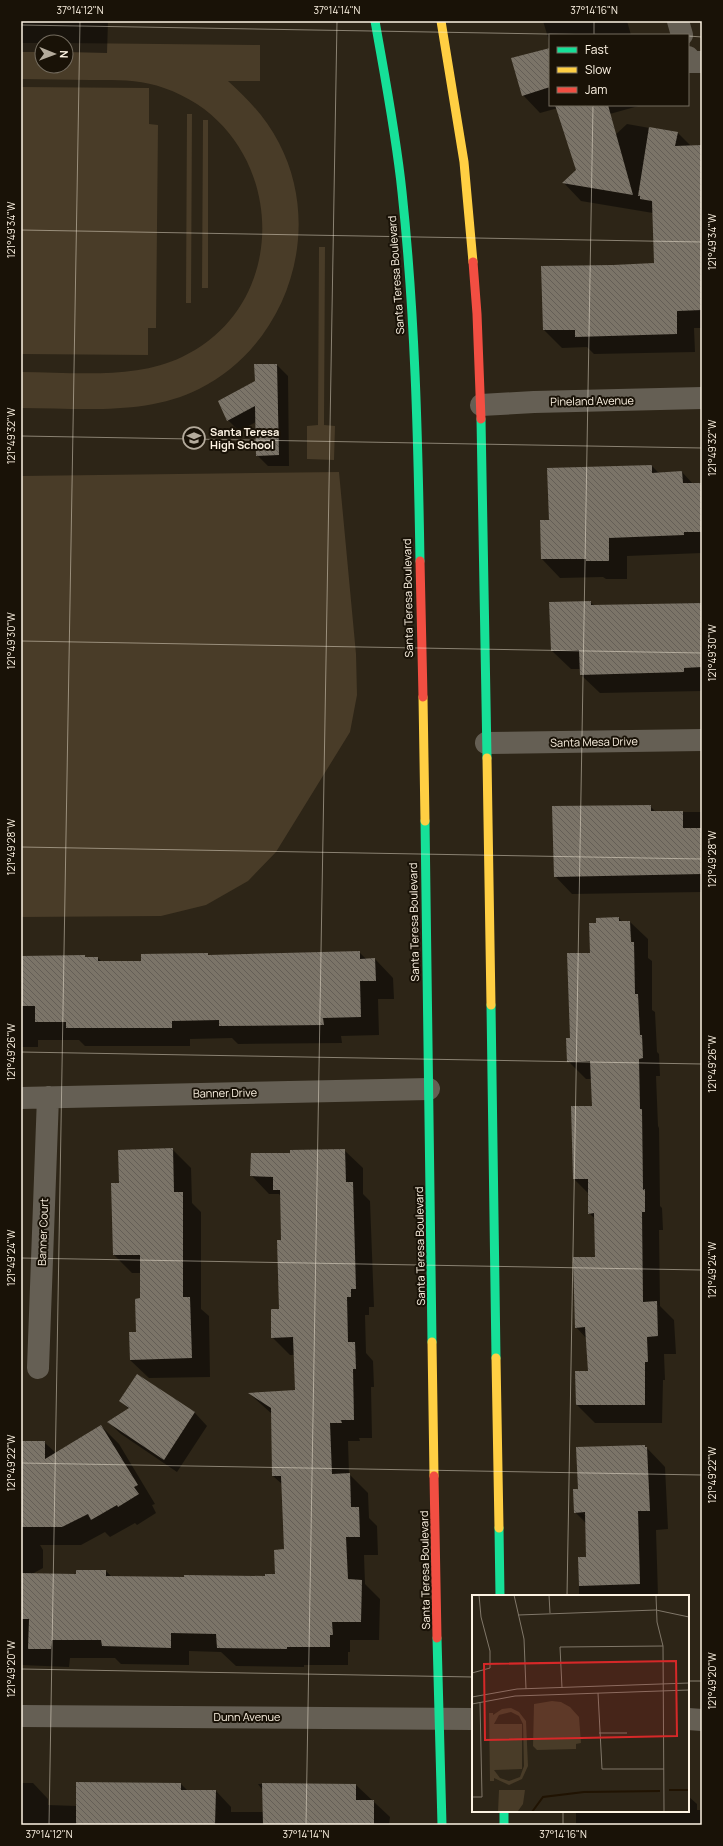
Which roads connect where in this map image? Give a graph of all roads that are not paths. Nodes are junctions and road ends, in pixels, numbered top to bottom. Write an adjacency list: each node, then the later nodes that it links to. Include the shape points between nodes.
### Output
1 (375, 21): 11 (main road, Santa Teresa Boulevard, via 405,213 411,295 424,752)
2 (441, 21): 8 (main road, via 455,99 467,192)
3 (678, 21): 4 (street)
4 (682, 34)
5 (689, 60): 6 (street, via 690,62)
6 (702, 62)
7 (702, 398): 8 (street, Pineland Avenue)
8 (481, 405): 10 (main road)
9 (702, 740): 10 (street, Santa Mesa Drive)
10 (486, 744): 15 (main road)
11 (429, 1089): 12 (street, Banner Drive); 17 (main road, Santa Teresa Boulevard)
12 (48, 1097): 13 (street, Banner Drive); 14 (street, Banner Court)
13 (21, 1098)
14 (38, 1368)
15 (500, 1595)
16 (21, 1716): 17 (street, Dunn Avenue)
17 (439, 1719): 18 (street, Dunn Avenue); 22 (main road, Santa Teresa Boulevard)
18 (472, 1719)
19 (689, 1719): 20 (street)
20 (702, 1720)
21 (504, 1812): 23 (main road)
22 (442, 1825)
23 (504, 1825)

